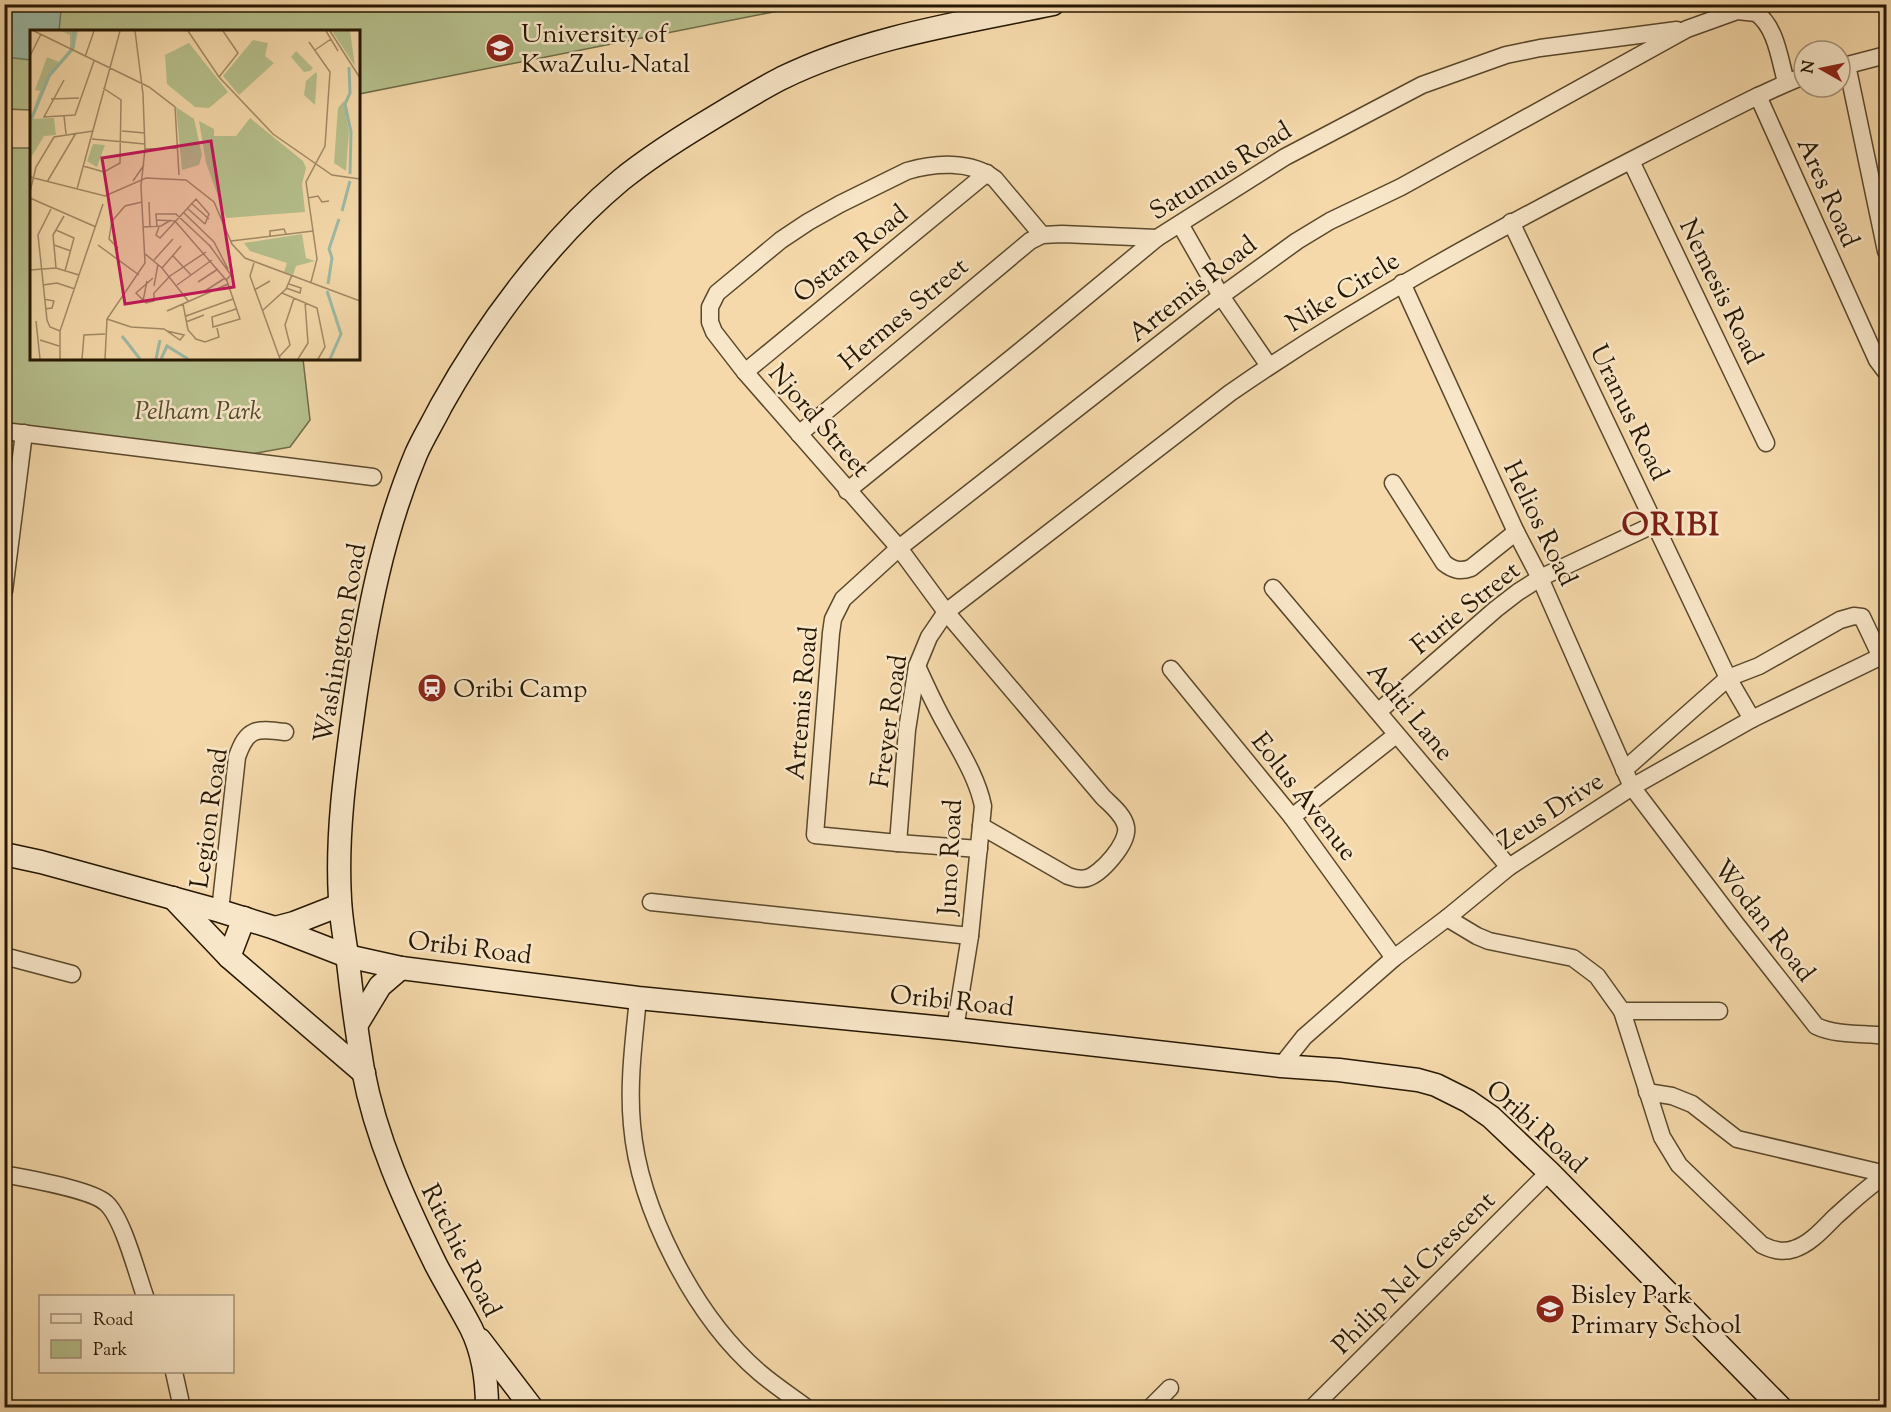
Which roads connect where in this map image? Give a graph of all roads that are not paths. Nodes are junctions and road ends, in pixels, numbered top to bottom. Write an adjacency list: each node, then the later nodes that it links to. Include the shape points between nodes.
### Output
1 (1053, 4): 53 (main road, Washington Road, via 864,46 827,59 739,101 619,182 551,250 516,292 471,355 417,452 379,565 347,760)
2 (1687, 29): 6 (street, Artemis Road, via 1737,11 1756,13 1772,35); 12 (street, Satumus Road, via 1506,55 1422,85 1286,157); 17 (street, Artemis Road, via 1401,187 1330,221)
3 (1887, 55): 4 (street)
4 (1852, 64)
5 (1792, 80): 6 (street, Nike Circle)
6 (1786, 82): 7 (street, Nike Circle)
7 (1758, 96): 9 (street, Nike Circle); 20 (street, Ares Road, via 1877,360)
8 (1851, 99): 15 (street, Ares Road)
9 (1631, 161): 11 (street, Nike Circle); 24 (street, Nemesis Road)
10 (987, 173): 13 (street); 19 (street, Ostara Road); 19 (street, Njord Street, via 943,165 907,171 781,240 717,293 710,307 714,332)
11 (1510, 222): 16 (street, Nike Circle); 28 (street, Uranus Road)
12 (1180, 224): 14 (street, Satumus Road); 17 (street)
13 (1042, 235): 14 (street); 23 (street, Hermes Street, via 1017,250)
14 (1157, 238): 27 (street, Satumus Road)
15 (1887, 251)
16 (1402, 283): 18 (street, Nike Circle); 29 (street, Helios Road)
17 (1221, 296): 18 (street); 30 (street, Artemis Road)
18 (1269, 366): 34 (street, Nike Circle)
19 (745, 372): 23 (street, Njord Street)
20 (1887, 372)
21 (4, 431): 22 (street)
22 (24, 434): 25 (street); 33 (street)
23 (798, 434): 27 (street, Njord Street)
24 (1766, 443)
25 (374, 477)
26 (1393, 483): 29 (street, via 1444,563 1452,569 1471,568)
27 (847, 490): 30 (street, Njord Street)
28 (1655, 524): 31 (street, Furie Street); 38 (street, Uranus Road)
29 (1516, 532): 31 (street, Helios Road)
30 (898, 548): 34 (street, Njord Street); 47 (street, Artemis Road, via 849,592 833,619 815,835)
31 (1540, 578): 39 (street, Furie Street, via 1496,609); 43 (street, Helios Road)
32 (1273, 588): 39 (street, Aditi Lane)
33 (4, 591)
34 (946, 612): 36 (street, Freyer Road); 46 (street, Njord Street, via 1124,821 1126,834 1119,850 1092,876 1081,879 1068,876)
35 (1884, 655): 38 (street, via 1862,617 1854,616); 40 (street, Zeus Drive)
36 (917, 666): 46 (street, Juno Road, via 980,792); 47 (street, Freyer Road, via 907,730)
37 (1171, 669): 45 (street, Eolus Avenue)
38 (1728, 678): 40 (street, Uranus Road); 43 (street)
39 (1379, 711): 42 (street, Aditi Lane)
40 (1752, 719): 44 (street, Zeus Drive)
41 (285, 732): 54 (street, Legion Road, via 252,731 241,744)
42 (1396, 735): 45 (street); 50 (street, Aditi Lane)
43 (1624, 770): 44 (street, Helios Road)
44 (1632, 787): 50 (street, Zeus Drive); 70 (street, Wodan Road, via 1816,1026 1825,1031)
45 (1292, 817): 62 (street, Eolus Avenue)
46 (981, 826): 48 (street, Juno Road)
47 (898, 843): 48 (street)
48 (978, 849): 58 (street, Juno Road)
49 (4, 854): 51 (main road, Oribi Road)
50 (1509, 867): 56 (street, Zeus Drive)
51 (173, 898): 54 (main road, Oribi Road); 61 (main road)
52 (651, 902): 58 (street)
53 (340, 905): 57 (main road); 60 (main road, Washington Road)
54 (220, 911): 55 (main road, Oribi Road)
55 (244, 918): 57 (main road, Oribi Road); 61 (main road)
56 (1447, 918): 62 (street, Zeus Drive); 66 (street, via 1489,941 1573,958 1597,976)
57 (274, 928): 60 (main road, Oribi Road)
58 (970, 936): 69 (street, Juno Road)
59 (4, 956): 64 (street)
60 (347, 956): 63 (main road, Oribi Road); 68 (main road, Washington Road)
61 (230, 957): 72 (main road)
62 (1394, 958): 71 (street, Zeus Drive, via 1304,1037)
63 (401, 968): 65 (main road, Oribi Road); 68 (main road, via 380,986)
64 (72, 974)
65 (638, 998): 69 (main road, Oribi Road); 85 (street, via 632,1118 637,1157 652,1210 687,1283 718,1327 759,1372)
66 (1622, 1011): 67 (street); 73 (street)
67 (1719, 1011)
68 (357, 1024): 72 (main road, Washington Road)
69 (955, 1029): 71 (main road, Oribi Road)
70 (1887, 1036)
71 (1281, 1065): 75 (main road, Oribi Road, via 1436,1085 1491,1118)
72 (364, 1073): 74 (main road, Washington Road)
73 (1647, 1092): 77 (street, via 1692,1104 1737,1139); 77 (street, via 1662,1137 1679,1165 1752,1237 1771,1250 1802,1246)
74 (375, 1121): 79 (main road, Ritchie Road, via 400,1189)
75 (1549, 1172): 87 (street, Philip Nel Crescent); 88 (main road, Oribi Road)
76 (4, 1174): 78 (street, via 78,1191 106,1203 123,1233)
77 (1887, 1174)
78 (145, 1295)
79 (472, 1330): 83 (main road, Ritchie Road, via 482,1363); 84 (main road)
80 (174, 1373): 82 (street)
81 (1170, 1388): 86 (street)
82 (182, 1407)
83 (487, 1407)
84 (532, 1407)
85 (807, 1407)
86 (1150, 1407)
87 (1312, 1407)
88 (1781, 1407)

